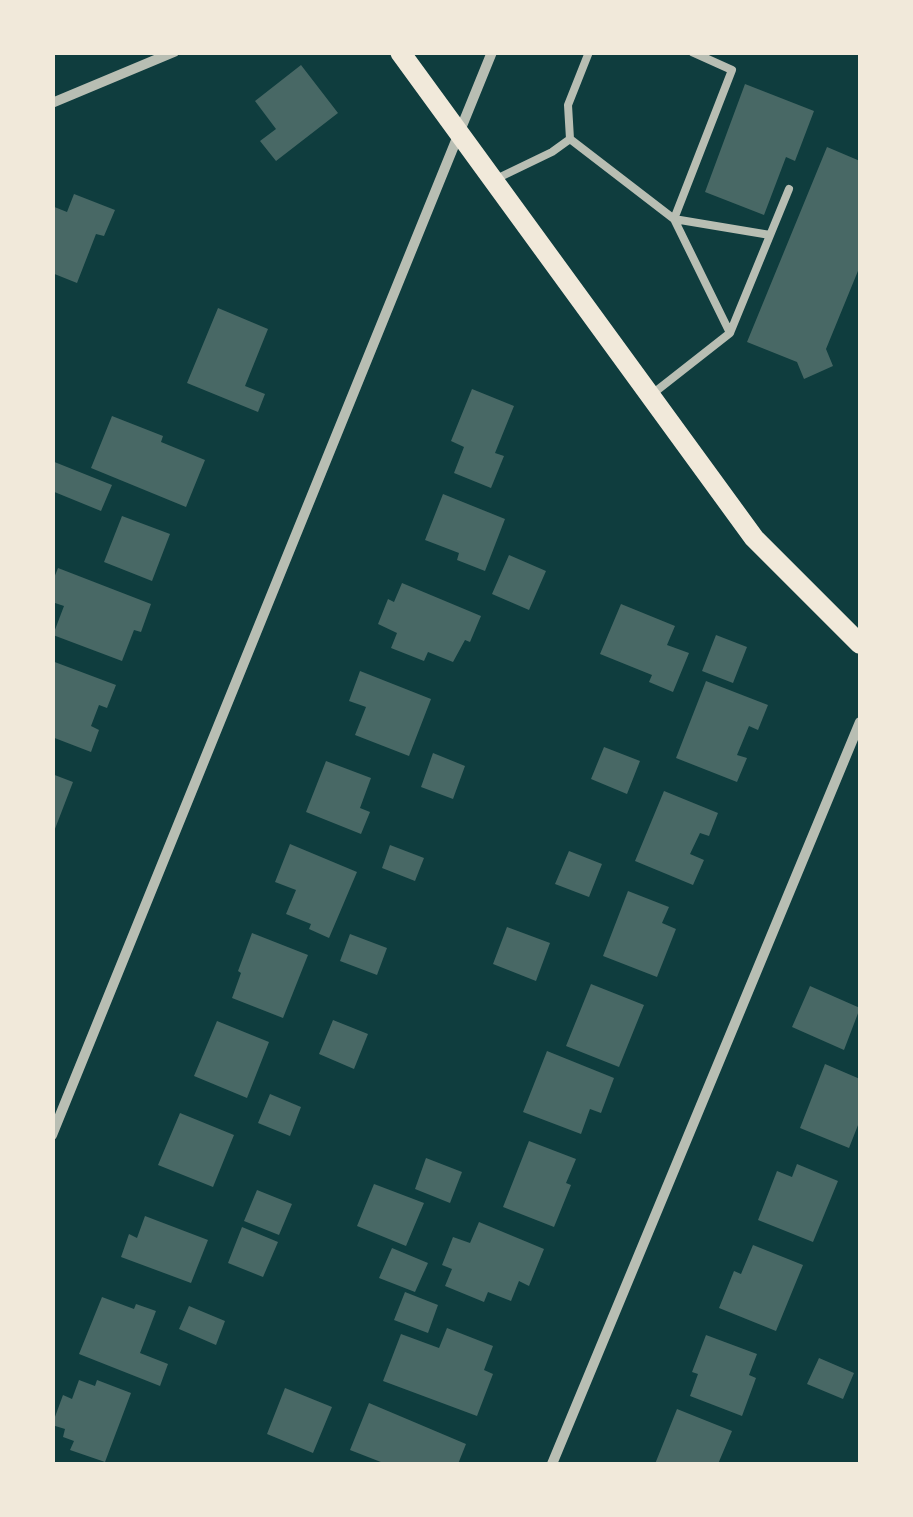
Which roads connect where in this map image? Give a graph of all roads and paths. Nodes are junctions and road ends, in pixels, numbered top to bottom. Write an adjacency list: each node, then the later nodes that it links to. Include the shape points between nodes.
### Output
1 (174, 52): 6 (street)
2 (400, 52): 7 (main road)
3 (492, 52): 7 (street)
4 (589, 52): 8 (lane, via 568,105)
5 (692, 52): 11 (lane, via 732,70)
6 (52, 103)
7 (458, 134): 9 (main road); 17 (street)
8 (570, 139): 9 (lane); 11 (lane)
9 (493, 181): 14 (main road)
10 (789, 189): 12 (lane)
11 (674, 219): 12 (lane); 13 (lane)
12 (770, 235): 13 (lane)
13 (730, 333): 14 (lane)
14 (649, 397): 15 (main road, via 754,538)
15 (860, 644)
16 (860, 722): 18 (street)
17 (52, 1135)
18 (552, 1464)

